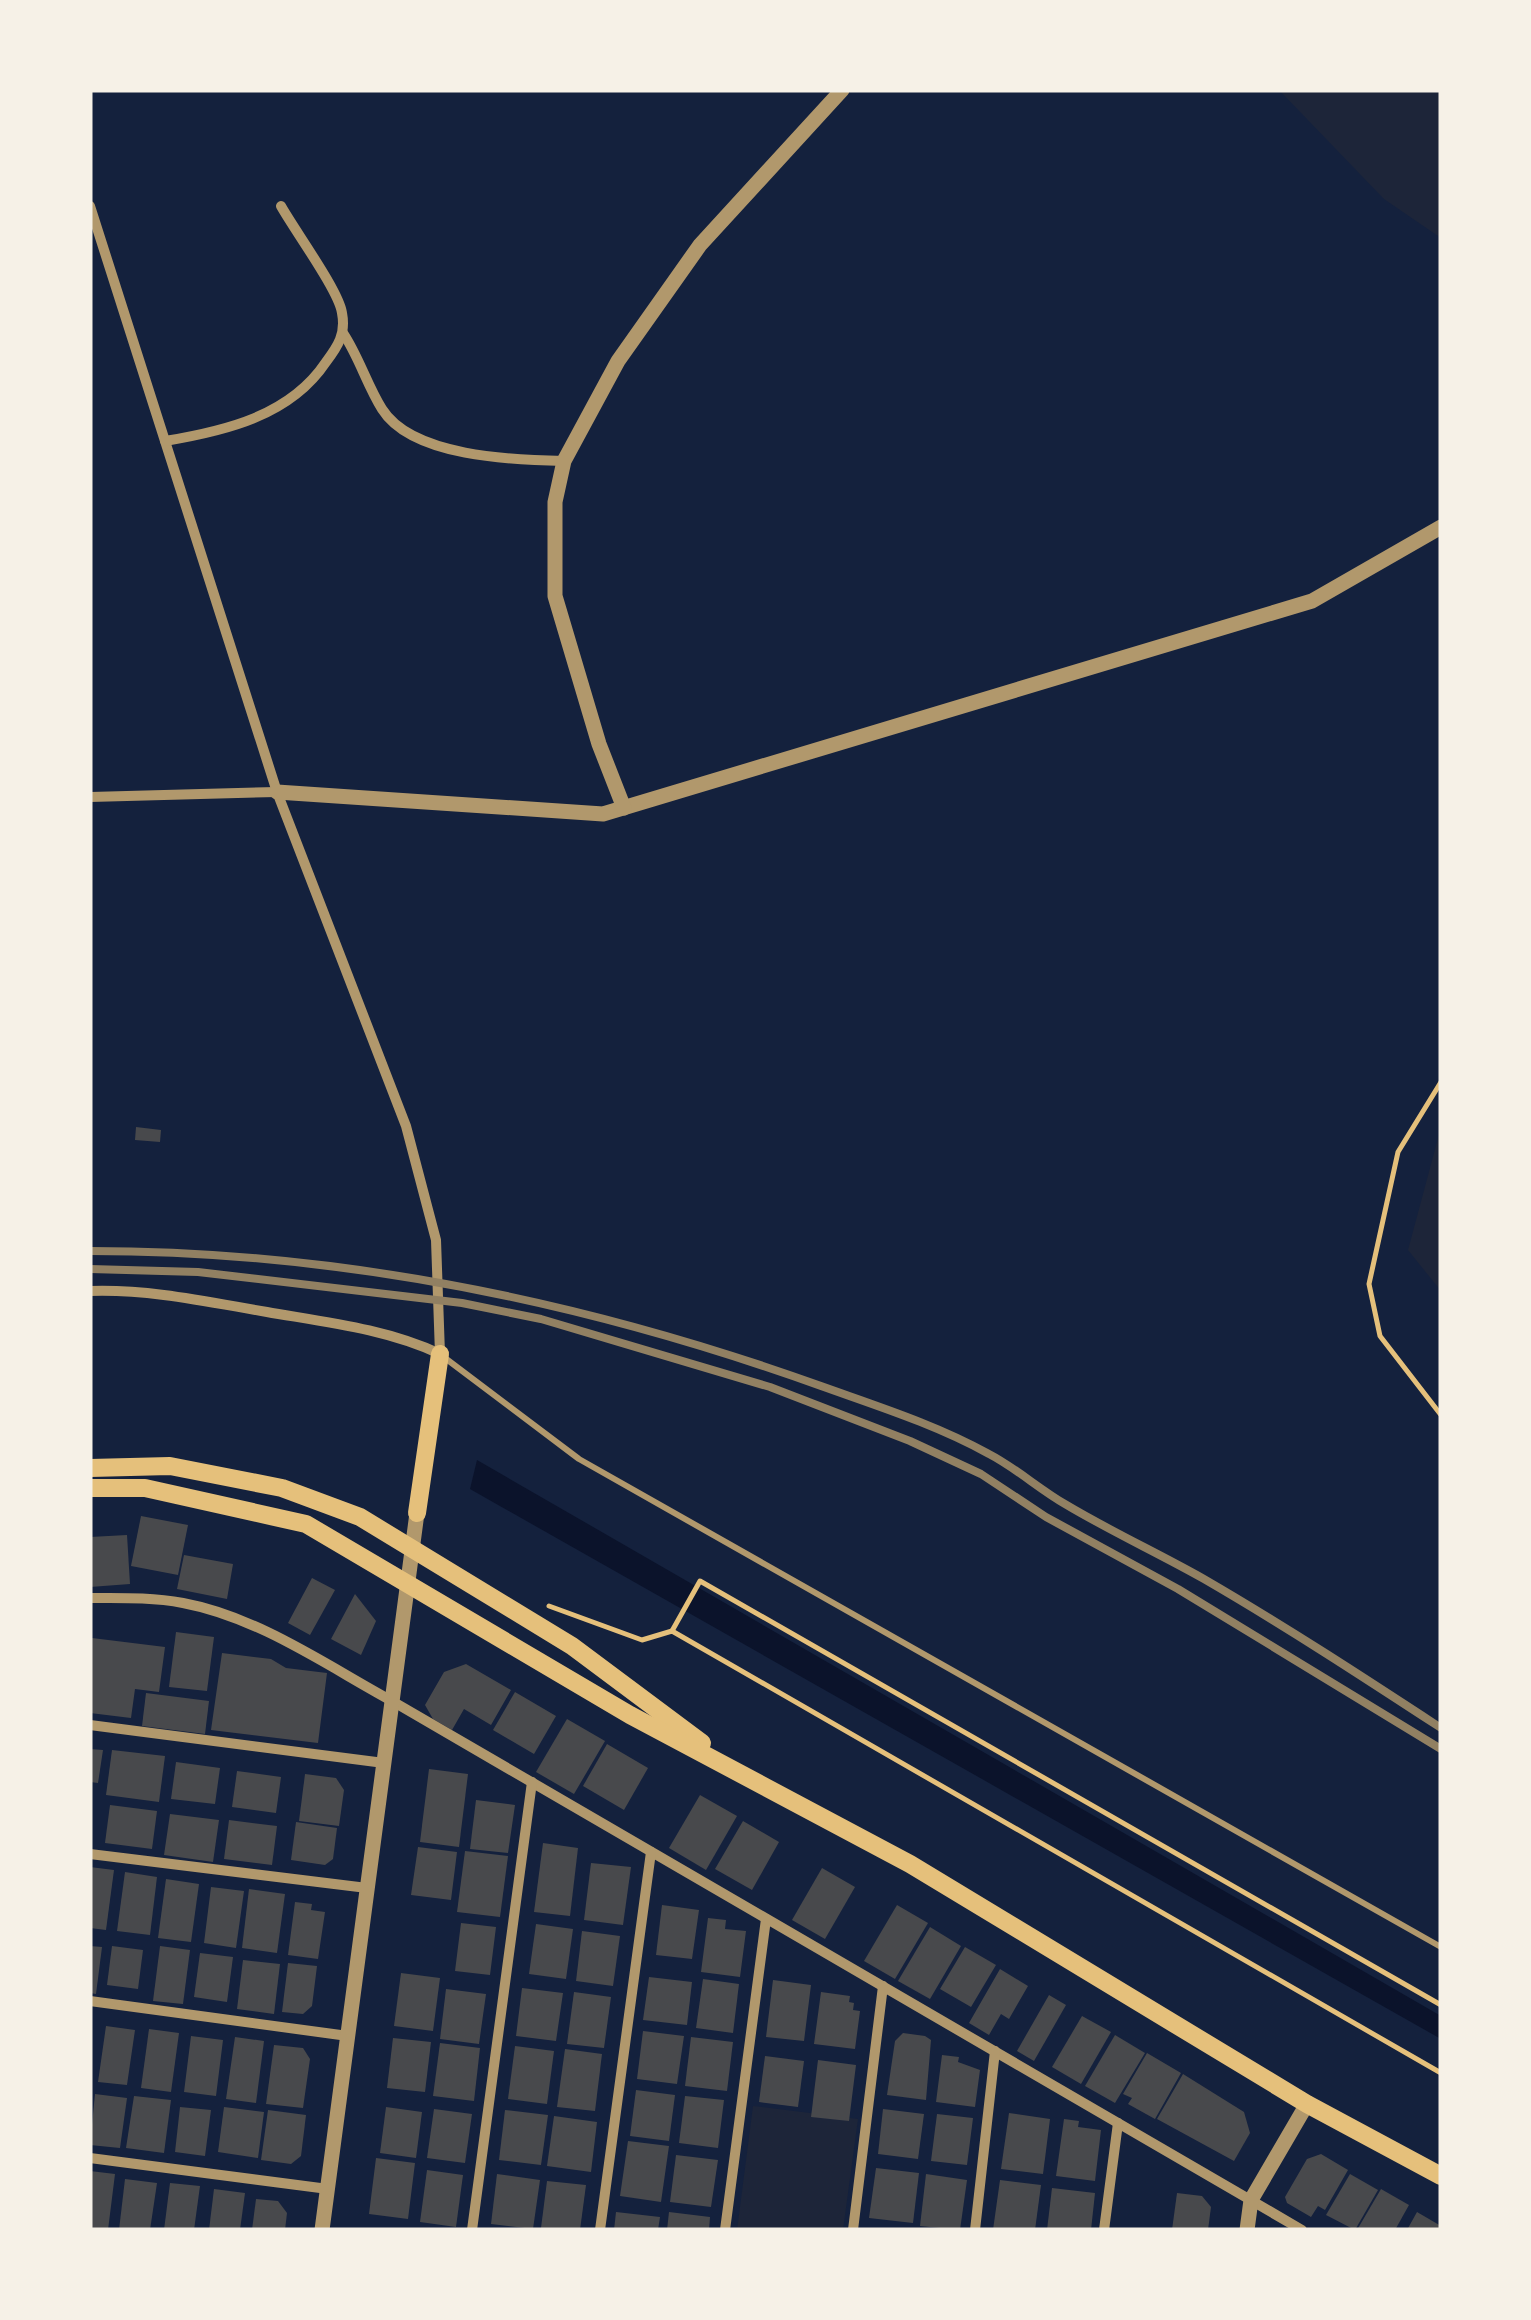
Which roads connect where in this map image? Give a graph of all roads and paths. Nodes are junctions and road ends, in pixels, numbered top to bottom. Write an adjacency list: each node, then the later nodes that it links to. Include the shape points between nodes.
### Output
1 (842, 90): 6 (street, via 700,245 618,362)
2 (90, 206): 5 (street)
3 (281, 206): 4 (street, via 335,294)
4 (344, 333): 5 (street, via 320,372 291,400 242,422); 6 (street, via 384,412 406,432 483,455)
5 (165, 440): 8 (street)
6 (564, 461): 10 (street, via 555,502 555,596)
7 (1441, 527): 10 (street, via 1312,601)
8 (277, 792): 9 (street); 10 (street, via 603,814); 13 (street, via 406,1126 436,1240)
9 (90, 797)
10 (624, 808)
11 (1441, 1082): 14 (path, via 1398,1152 1368,1284 1380,1336)
12 (90, 1291): 13 (street, via 133,1290 342,1325)
13 (440, 1354): 17 (main road); 32 (lane, via 579,1459)
14 (1441, 1414)
15 (90, 1468): 18 (main road, via 170,1466 282,1488 360,1517)
16 (90, 1488): 19 (main road, via 146,1488 306,1524)
17 (417, 1513): 18 (street)
18 (412, 1548): 19 (street); 21 (main road)
19 (408, 1584): 23 (street); 26 (main road)
20 (90, 1598): 23 (street, via 149,1598 223,1614)
21 (512, 1610): 22 (path, via 541,1603 642,1640); 26 (main road, via 572,1646)
22 (672, 1632): 35 (path, via 700,1581); 38 (path)
23 (392, 1701): 25 (street); 27 (street)
24 (90, 1725): 25 (street)
25 (384, 1763): 30 (street)
26 (750, 1779): 39 (main road, via 910,1864)
27 (532, 1782): 28 (street); 46 (street)
28 (651, 1852): 31 (street); 47 (street)
29 (90, 1854): 30 (street)
30 (367, 1888): 36 (street)
31 (766, 1919): 33 (street); 48 (street)
32 (1441, 1948)
33 (883, 1986): 37 (street); 49 (street)
34 (90, 2001): 36 (street)
35 (1441, 2005)
36 (348, 2036): 43 (street)
37 (995, 2051): 40 (street); 50 (street)
38 (1441, 2073)
39 (1307, 2104): 42 (main road); 44 (street)
40 (1118, 2123): 44 (street); 51 (street)
41 (90, 2158): 43 (street)
42 (1441, 2176)
43 (328, 2188): 45 (street)
44 (1251, 2200): 52 (street); 53 (street)
45 (322, 2230)
46 (472, 2230)
47 (600, 2230)
48 (725, 2230)
49 (854, 2230)
50 (974, 2230)
51 (1104, 2230)
52 (1247, 2230)
53 (1302, 2230)

